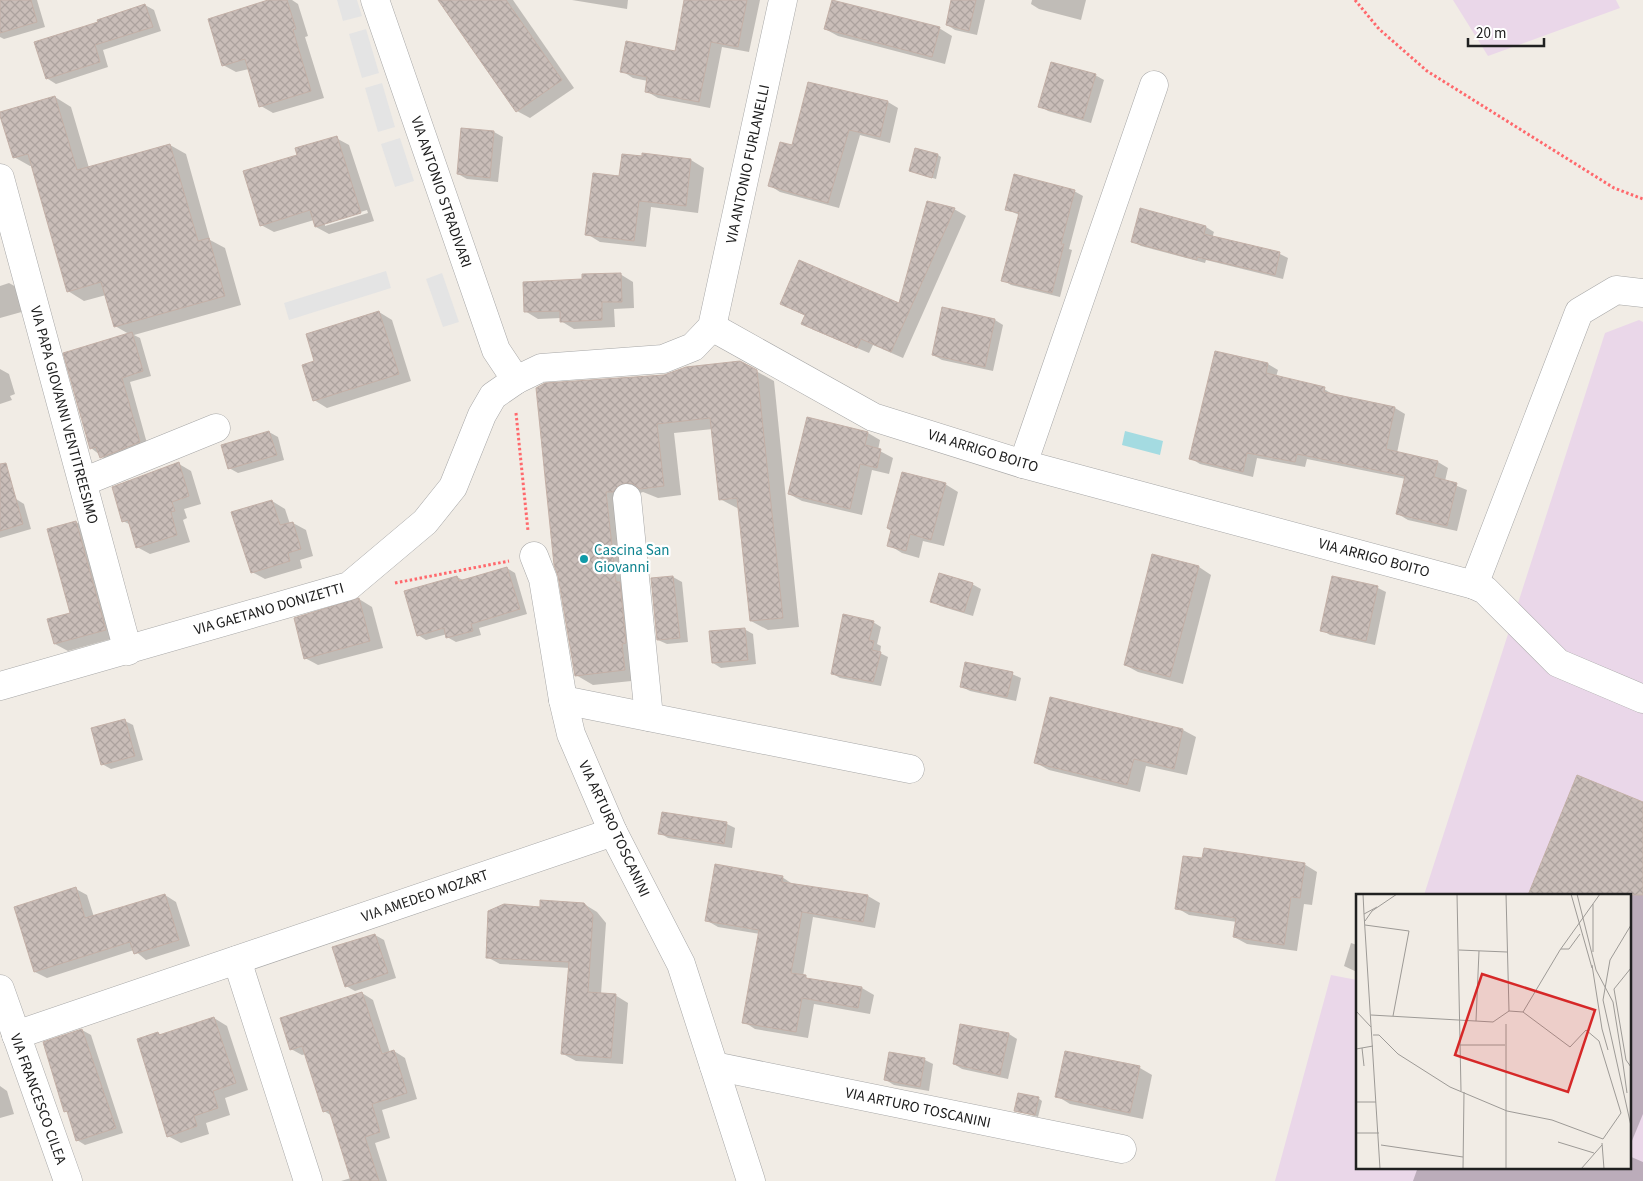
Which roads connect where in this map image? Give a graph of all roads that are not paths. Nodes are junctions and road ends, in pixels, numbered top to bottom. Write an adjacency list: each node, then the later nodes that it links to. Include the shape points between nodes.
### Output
1 (375, 0): 7 (street, VIA ANTONIO STRADIVARI, via 496,350)
2 (783, 0): 6 (street, VIA ANTONIO FURLANELLI)
3 (1154, 85): 9 (street)
4 (0, 178): 10 (street, VIA PAPA GIOVANNI VENTITREESIMO)
5 (1643, 293): 13 (street, via 1616,290 1579,312)
6 (712, 327): 7 (street, via 693,347 663,359 541,368); 9 (street, VIA ARRIGO BOITO, via 873,416)
7 (516, 380): 14 (street, VIA GAETANO DONIZETTI, via 493,396 482,414 453,487 425,522 349,586)
8 (216, 428): 10 (street)
9 (1023, 464): 13 (street, VIA ARRIGO BOITO)
10 (82, 482): 14 (street, VIA PAPA GIOVANNI VENTITREESIMO)
11 (627, 498): 18 (street)
12 (534, 556): 17 (street, VIA ARTURO TOSCANINI, via 543,579)
13 (1474, 585): 16 (street, VIA ARRIGO BOITO, via 1485,590 1558,662)
14 (128, 651): 15 (street, VIA GAETANO DONIZETTI)
15 (0, 686)
16 (1643, 699)
17 (563, 700): 18 (street); 20 (street, VIA ARTURO TOSCANINI, via 571,734)
18 (649, 717): 19 (street)
19 (910, 769)
20 (613, 832): 21 (street, VIA AMEDEO MOZART); 24 (street, VIA ARTURO TOSCANINI, via 681,964)
21 (237, 960): 23 (street, VIA AMEDEO MOZART); 27 (street)
22 (0, 989): 23 (street, VIA FRANCESCO CILEA)
23 (16, 1035): 26 (street, VIA FRANCESCO CILEA)
24 (714, 1066): 25 (street, VIA ARTURO TOSCANINI); 28 (street, VIA ARTURO TOSCANINI)
25 (1122, 1149)
26 (68, 1181)
27 (308, 1181)
28 (751, 1181)

